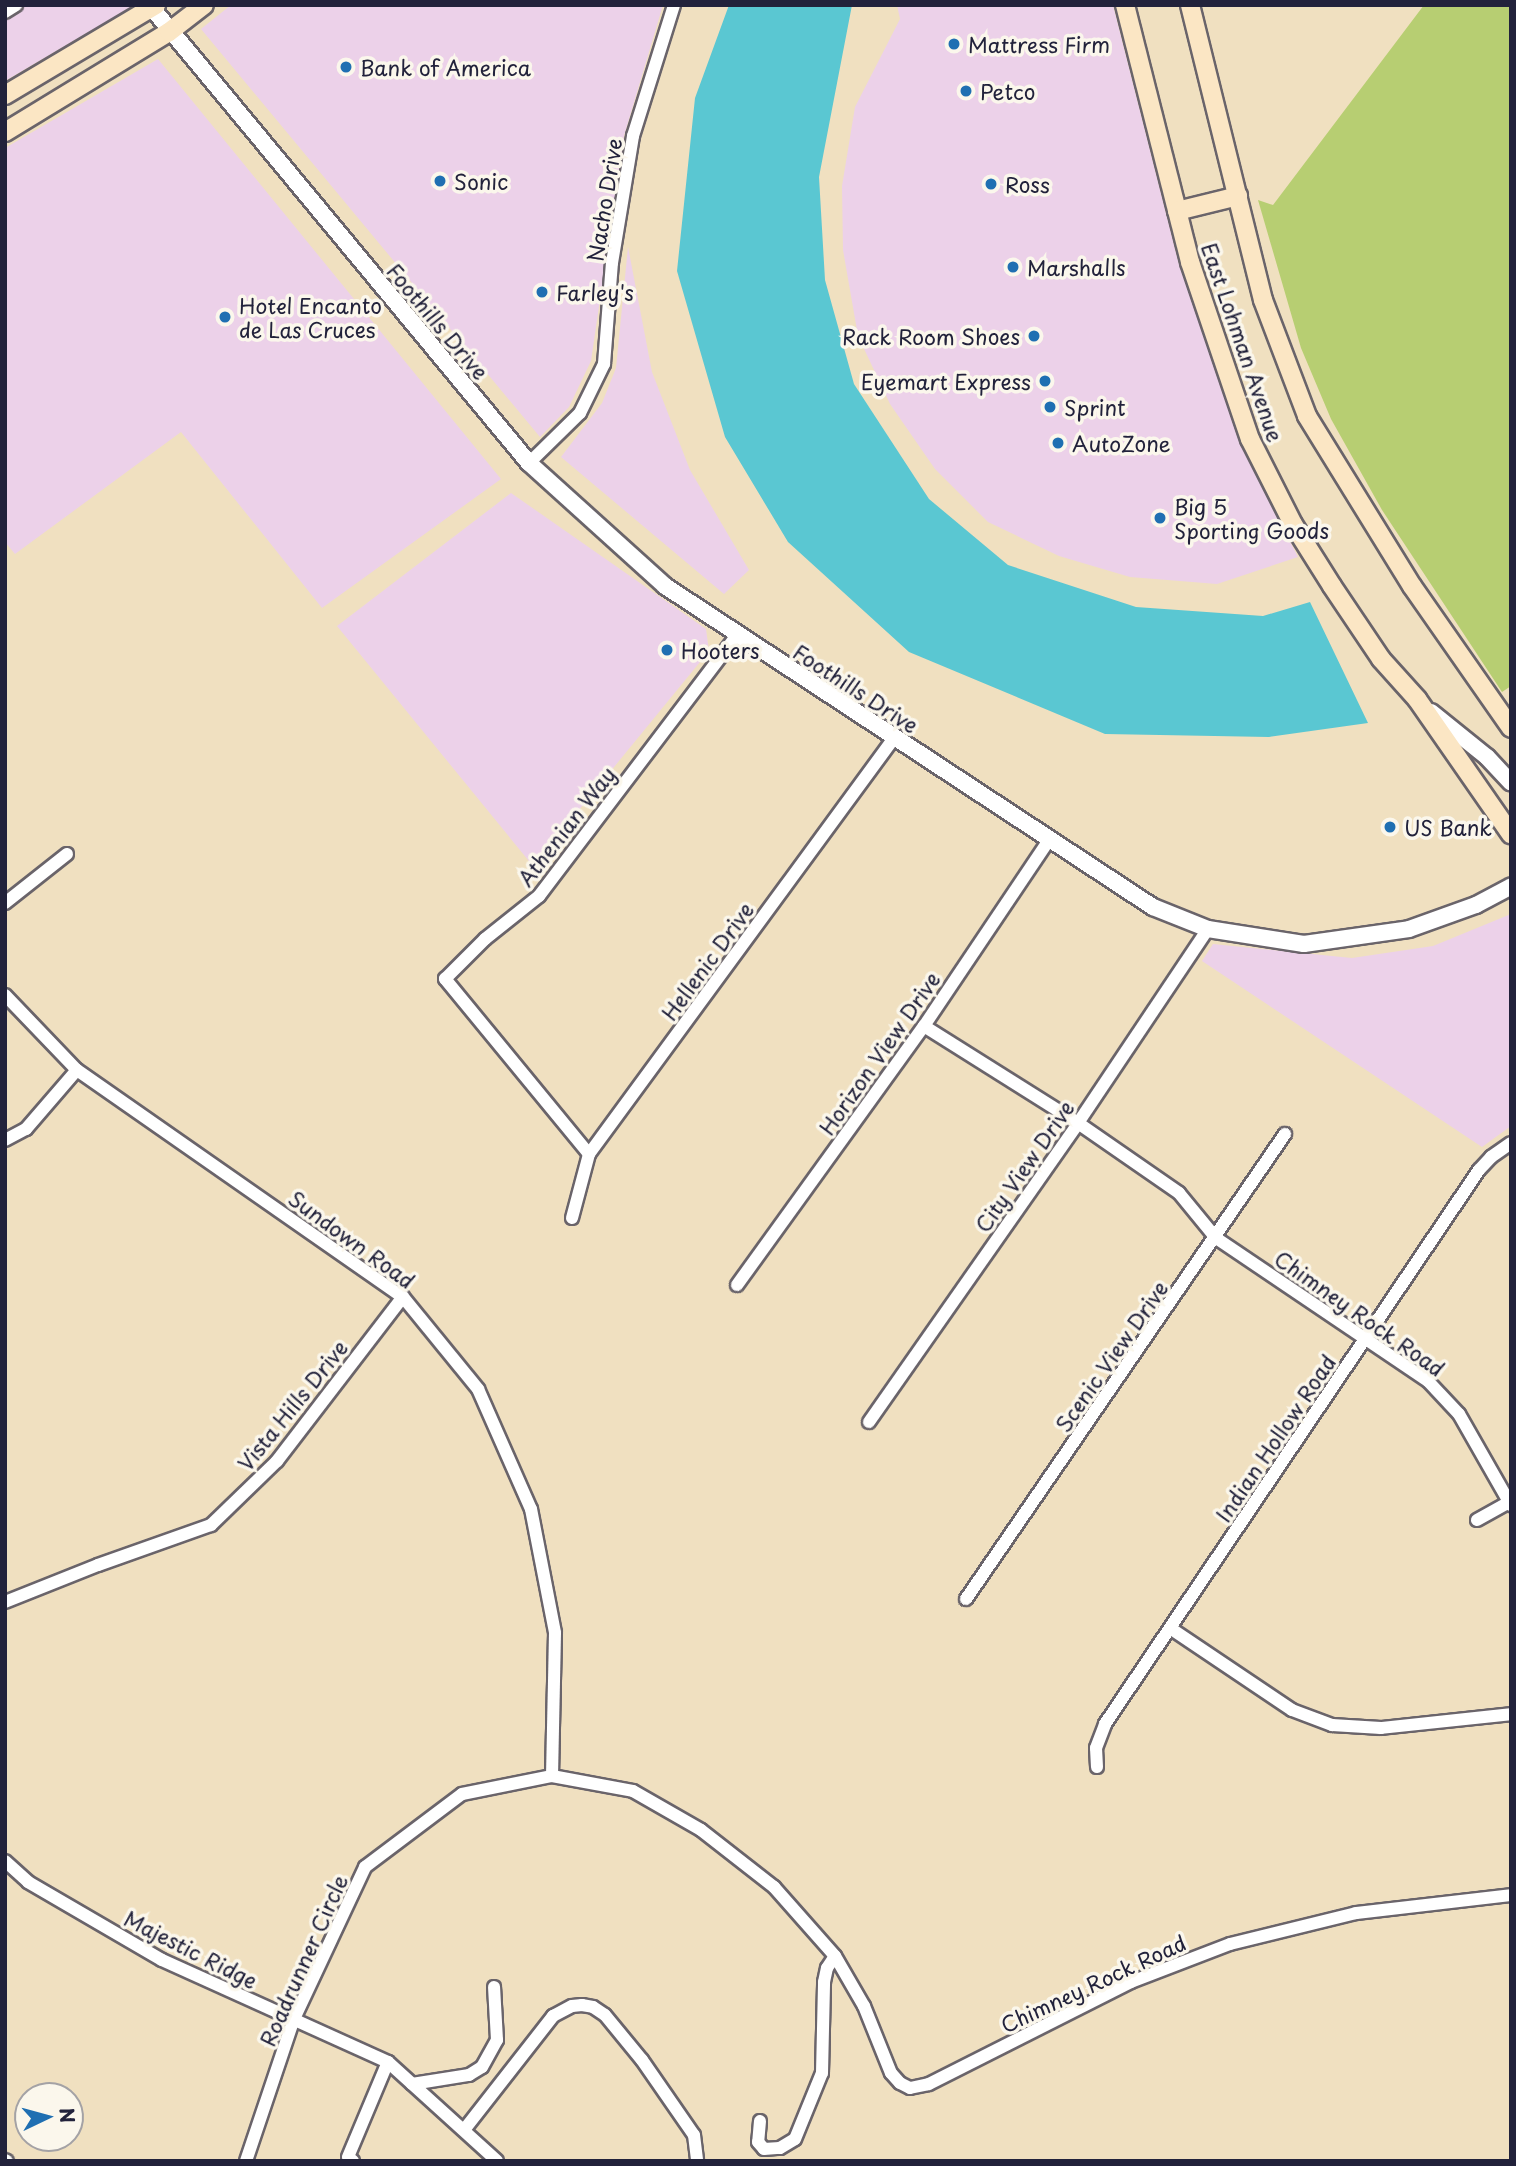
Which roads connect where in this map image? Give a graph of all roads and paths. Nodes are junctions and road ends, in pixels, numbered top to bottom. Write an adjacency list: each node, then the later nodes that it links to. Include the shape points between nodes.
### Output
1 (16, 5): 7 (street)
2 (204, 5): 8 (main road)
3 (674, 5): 13 (street, Nacho Drive, via 633,136 612,263 604,364 580,413)
4 (1125, 5): 12 (main road, East Lohman Avenue)
5 (1190, 5): 11 (main road, East Lohman Avenue)
6 (153, 6): 8 (street, Foothills Drive); 9 (main road)
7 (5, 12)
8 (169, 32): 10 (main road); 13 (street, Foothills Drive)
9 (5, 95)
10 (5, 132)
11 (1238, 196): 12 (main road); 16 (main road, East Lohman Avenue, via 1263,300 1307,416 1412,586)
12 (1177, 212): 15 (main road, East Lohman Avenue, via 1189,262 1250,439 1293,524 1332,586 1381,659)
13 (529, 463): 14 (street, Foothills Drive, via 665,586)
14 (737, 635): 17 (street, Foothills Drive); 32 (street, Athenian Way, via 539,896 444,979)
15 (1417, 699): 18 (street); 19 (main road, East Lohman Avenue)
16 (1511, 727)
17 (894, 737): 20 (street, Foothills Drive); 32 (street, Hellenic Drive)
18 (1511, 783)
19 (1511, 834)
20 (1049, 840): 24 (street, Foothills Drive, via 1153,907); 26 (street, Horizon View Drive)
21 (66, 854): 23 (street)
22 (1511, 886): 24 (street, Foothills Drive, via 1476,905 1409,929 1304,944)
23 (5, 903)
24 (1208, 929): 28 (street, City View Drive)
25 (5, 995): 27 (street, Sundown Road)
26 (924, 1026): 28 (street, Chimney Rock Road); 35 (street, Horizon View Drive)
27 (77, 1070): 30 (street, via 26,1129); 36 (street, Sundown Road)
28 (1078, 1123): 34 (street, Chimney Rock Road, via 1179,1193); 38 (street, City View Drive)
29 (1285, 1134): 34 (street, Scenic View Drive)
30 (5, 1140)
31 (1511, 1143): 37 (street, Indian Hollow Road, via 1479,1170)
32 (589, 1154): 33 (street, Hellenic Drive)
33 (572, 1218)
34 (1216, 1238): 37 (street, Chimney Rock Road); 41 (street, Scenic View Drive)
35 (737, 1285)
36 (403, 1297): 42 (street, Vista Hills Drive, via 277,1461 211,1525); 46 (street, Sundown Road, via 478,1389 531,1509 555,1633)
37 (1365, 1339): 39 (street, Chimney Rock Road, via 1428,1381 1452,1405); 43 (street, Indian Hollow Road)
38 (869, 1422)
39 (1510, 1504): 40 (street)
40 (1477, 1520)
41 (966, 1599)
42 (5, 1602)
43 (1170, 1628): 44 (street, via 1292,1710 1332,1725 1381,1728); 45 (street, Indian Hollow Road, via 1101,1731)
44 (1511, 1714)
45 (1097, 1767)
46 (552, 1776): 49 (street, Roadrunner Circle, via 633,1791 701,1830 774,1887); 51 (street, Roadrunner Circle, via 462,1794 365,1867)
47 (5, 1861): 51 (street, Majestic Ridge, via 28,1882 163,1960)
48 (1511, 1895): 54 (street, Chimney Rock Road, via 1356,1913 1230,1944 1131,1982 929,2084)
49 (835, 1956): 54 (street, Roadrunner Circle, via 864,2006 891,2073); 55 (street, via 824,1982 822,2073 795,2139 780,2148 764,2149 758,2137)
50 (494, 1987): 53 (street, via 497,2040 482,2067 469,2075)
51 (293, 2021): 52 (street, Majestic Ridge); 58 (street, Roadrunner Circle)
52 (388, 2062): 53 (street, Majestic Ridge); 57 (street)
53 (412, 2084): 56 (street, Majestic Ridge)
54 (904, 2087)
55 (760, 2121)
56 (464, 2130): 59 (street, Majestic Ridge); 60 (street, via 553,2016 582,2005 605,2015 642,2060 694,2135)
57 (349, 2160)
58 (246, 2161)
59 (497, 2161)
60 (697, 2161)

